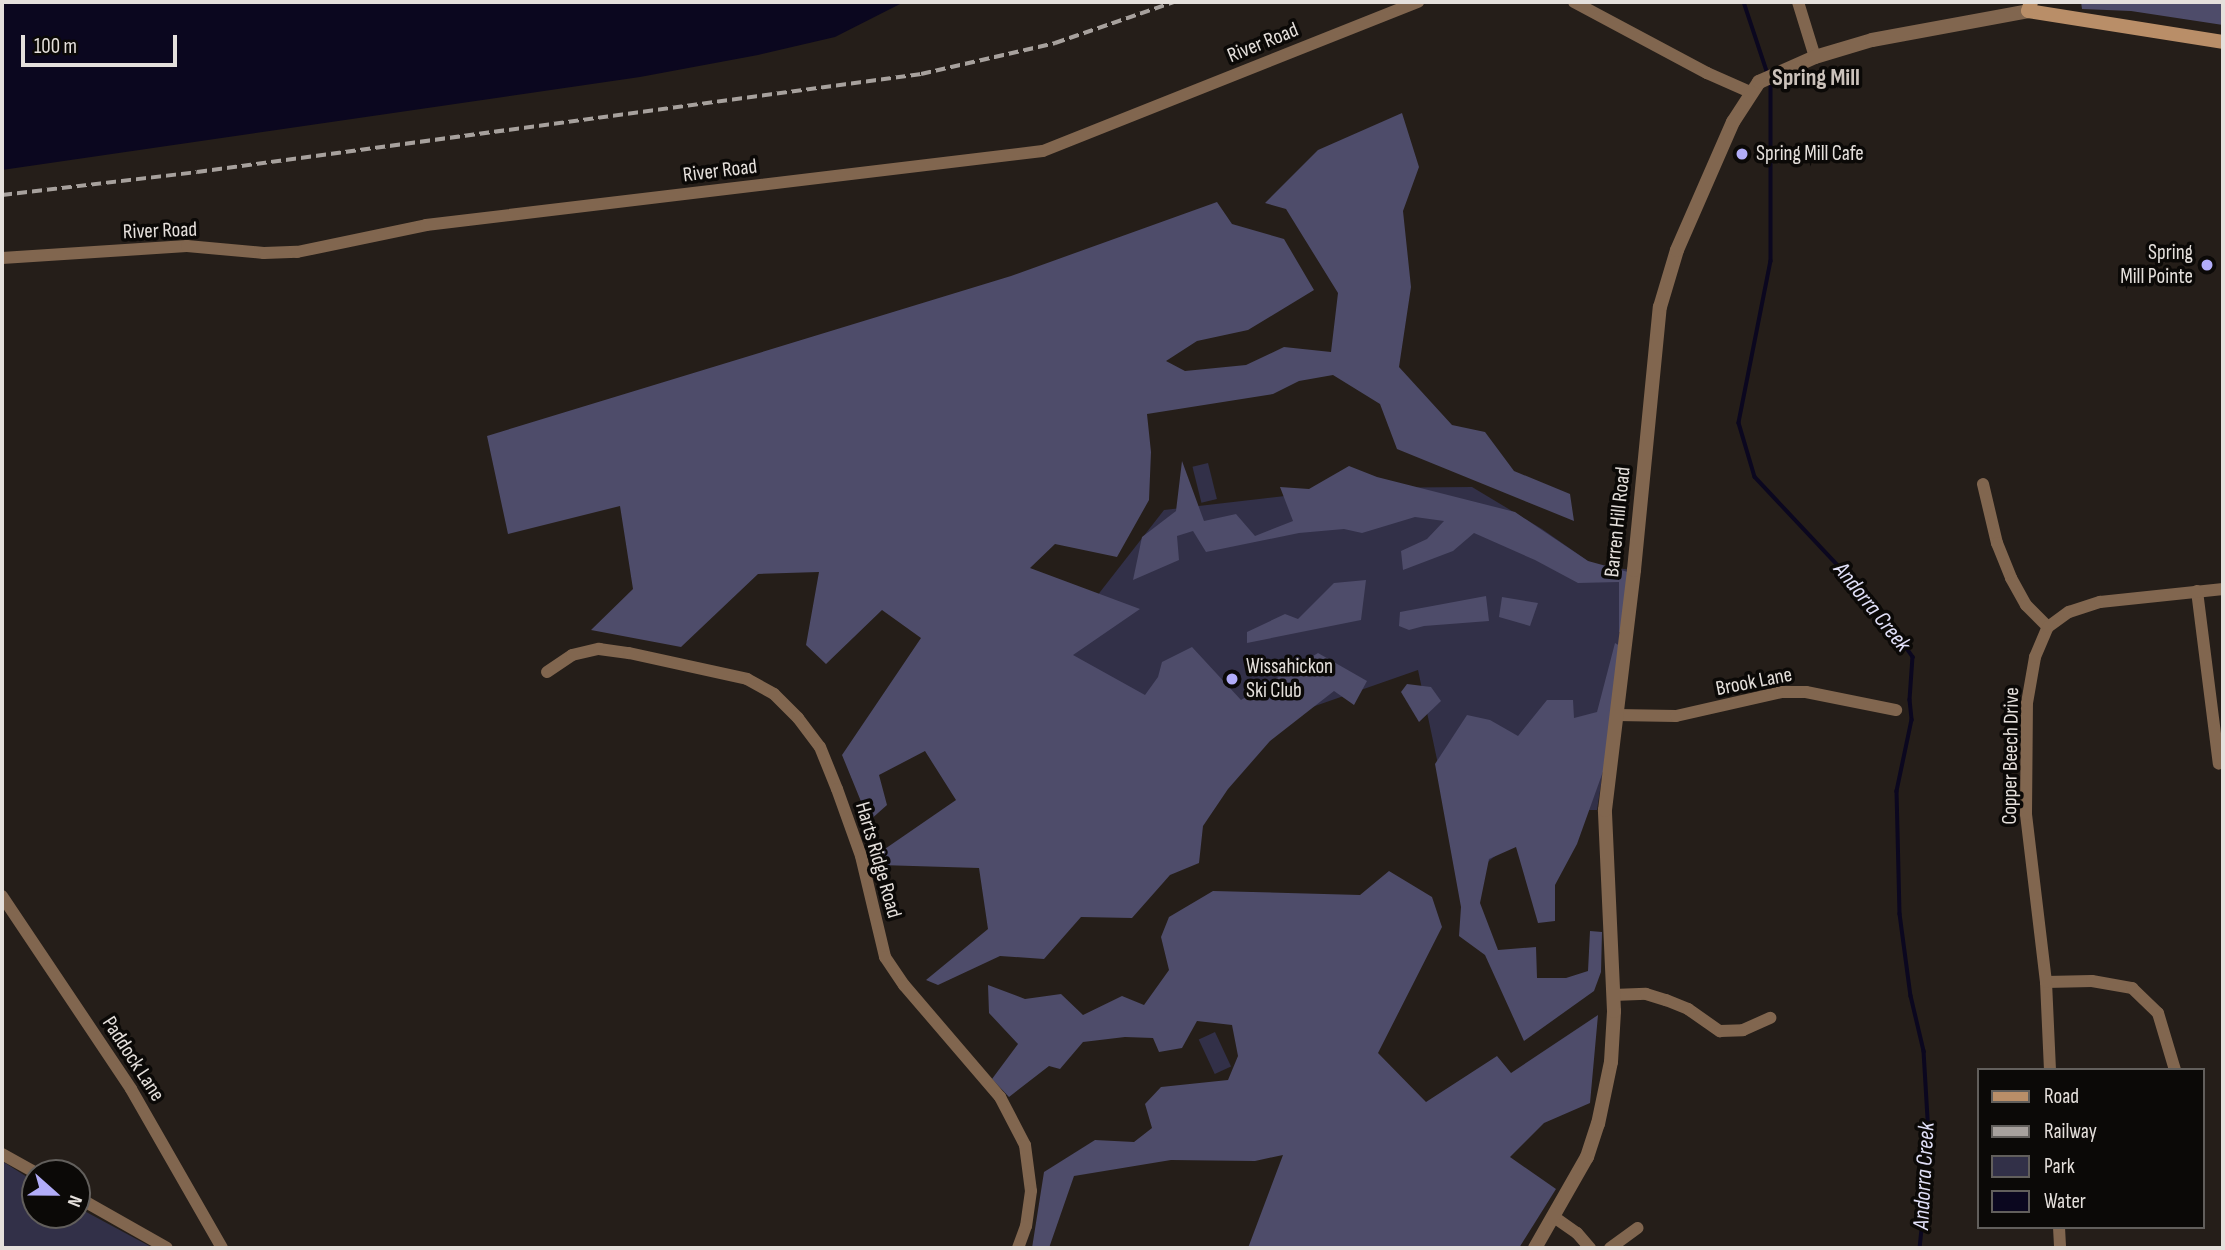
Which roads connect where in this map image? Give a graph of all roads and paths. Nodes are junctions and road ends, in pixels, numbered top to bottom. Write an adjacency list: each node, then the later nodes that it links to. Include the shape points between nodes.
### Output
1 (1418, 2): 8 (street, River Road, via 1043,151 426,225 297,252 187,246)
2 (1574, 2): 7 (street)
3 (1798, 2): 6 (street)
4 (2029, 6): 5 (main road); 6 (street, Barren Hill Road)
5 (2223, 42)
6 (1815, 57): 7 (street, Barren Hill Road, via 1765,78)
7 (1750, 92): 15 (street, Barren Hill Road, via 1696,205 1663,296)
8 (2, 258)
9 (1983, 484): 12 (street, via 2011,578 2026,605)
10 (2223, 589): 11 (street)
11 (2197, 591): 12 (street, via 2100,602 2068,612); 16 (street)
12 (2048, 627): 18 (street, Copper Beech Drive, via 2035,657 2027,703 2026,814)
13 (547, 672): 31 (street, Harts Ridge Road, via 572,655 598,649 629,653 747,679 774,694 798,718 820,747 837,789 861,856 885,957 995,1091 1025,1145 1031,1191)
14 (1896, 710): 15 (street, Brook Lane, via 1806,692 1783,692 1676,716)
15 (1617, 715): 19 (street, Barren Hill Road, via 1604,821)
16 (2219, 764)
17 (2, 896): 30 (street, Paddock Lane, via 131,1089)
18 (2046, 982): 21 (street, Copper Beech Drive); 22 (street, via 2092,981 2132,988 2158,1013)
19 (1613, 995): 20 (street, via 1646,994 1666,1000 1720,1031 1743,1030); 26 (street, Barren Hill Road, via 1611,1062 1598,1124 1583,1166)
20 (1770, 1018)
21 (2050, 1068)
22 (2174, 1068)
23 (2, 1154): 24 (street)
24 (21, 1165)
25 (91, 1205): 29 (street)
26 (1554, 1217): 32 (street, Barren Hill Road); 33 (street)
27 (1638, 1228): 34 (street)
28 (2059, 1229): 35 (street)
29 (167, 1248)
30 (222, 1248)
31 (1018, 1248)
32 (1535, 1248)
33 (1590, 1248)
34 (1610, 1248)
35 (2060, 1248)

